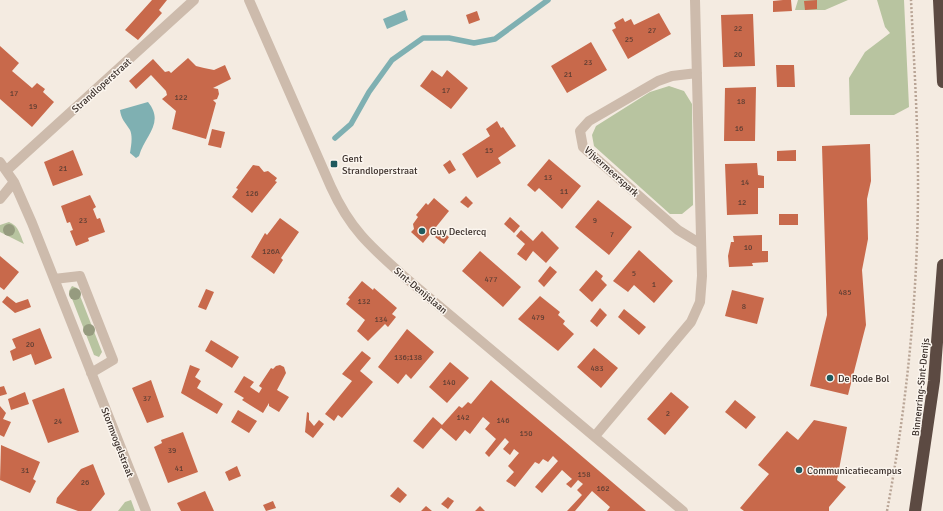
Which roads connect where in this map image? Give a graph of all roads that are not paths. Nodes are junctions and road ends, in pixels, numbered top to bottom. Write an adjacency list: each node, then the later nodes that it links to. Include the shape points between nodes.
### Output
1 (194, 0): 8 (street, Strandloperstraat)
2 (249, 0): 15 (street, Sint-Denijslaan, via 338,203 357,232 407,279)
3 (695, 0): 5 (street)
4 (939, 0): 6 (highway)
5 (697, 73): 11 (street); 11 (street, Vijvermeerspark, via 672,76 658,81 589,121 580,131 583,147 678,230)
6 (943, 82)
7 (0, 162): 8 (street, Stormvogelstraat)
8 (7, 170): 9 (street, Stormvogelstraat)
9 (14, 182): 10 (street); 13 (street, Stormvogelstraat)
10 (0, 199)
11 (701, 244): 15 (street, via 700,302 691,322)
12 (943, 265): 18 (highway, Binnenring-Sint-Denijs, via 934,381)
13 (54, 279): 14 (street, Stormvogelstraat); 14 (street, via 80,276 113,360)
14 (91, 373): 16 (street, Stormvogelstraat)
15 (594, 436): 17 (street, Sint-Denijslaan)
16 (146, 511)
17 (683, 511)
18 (915, 511)

